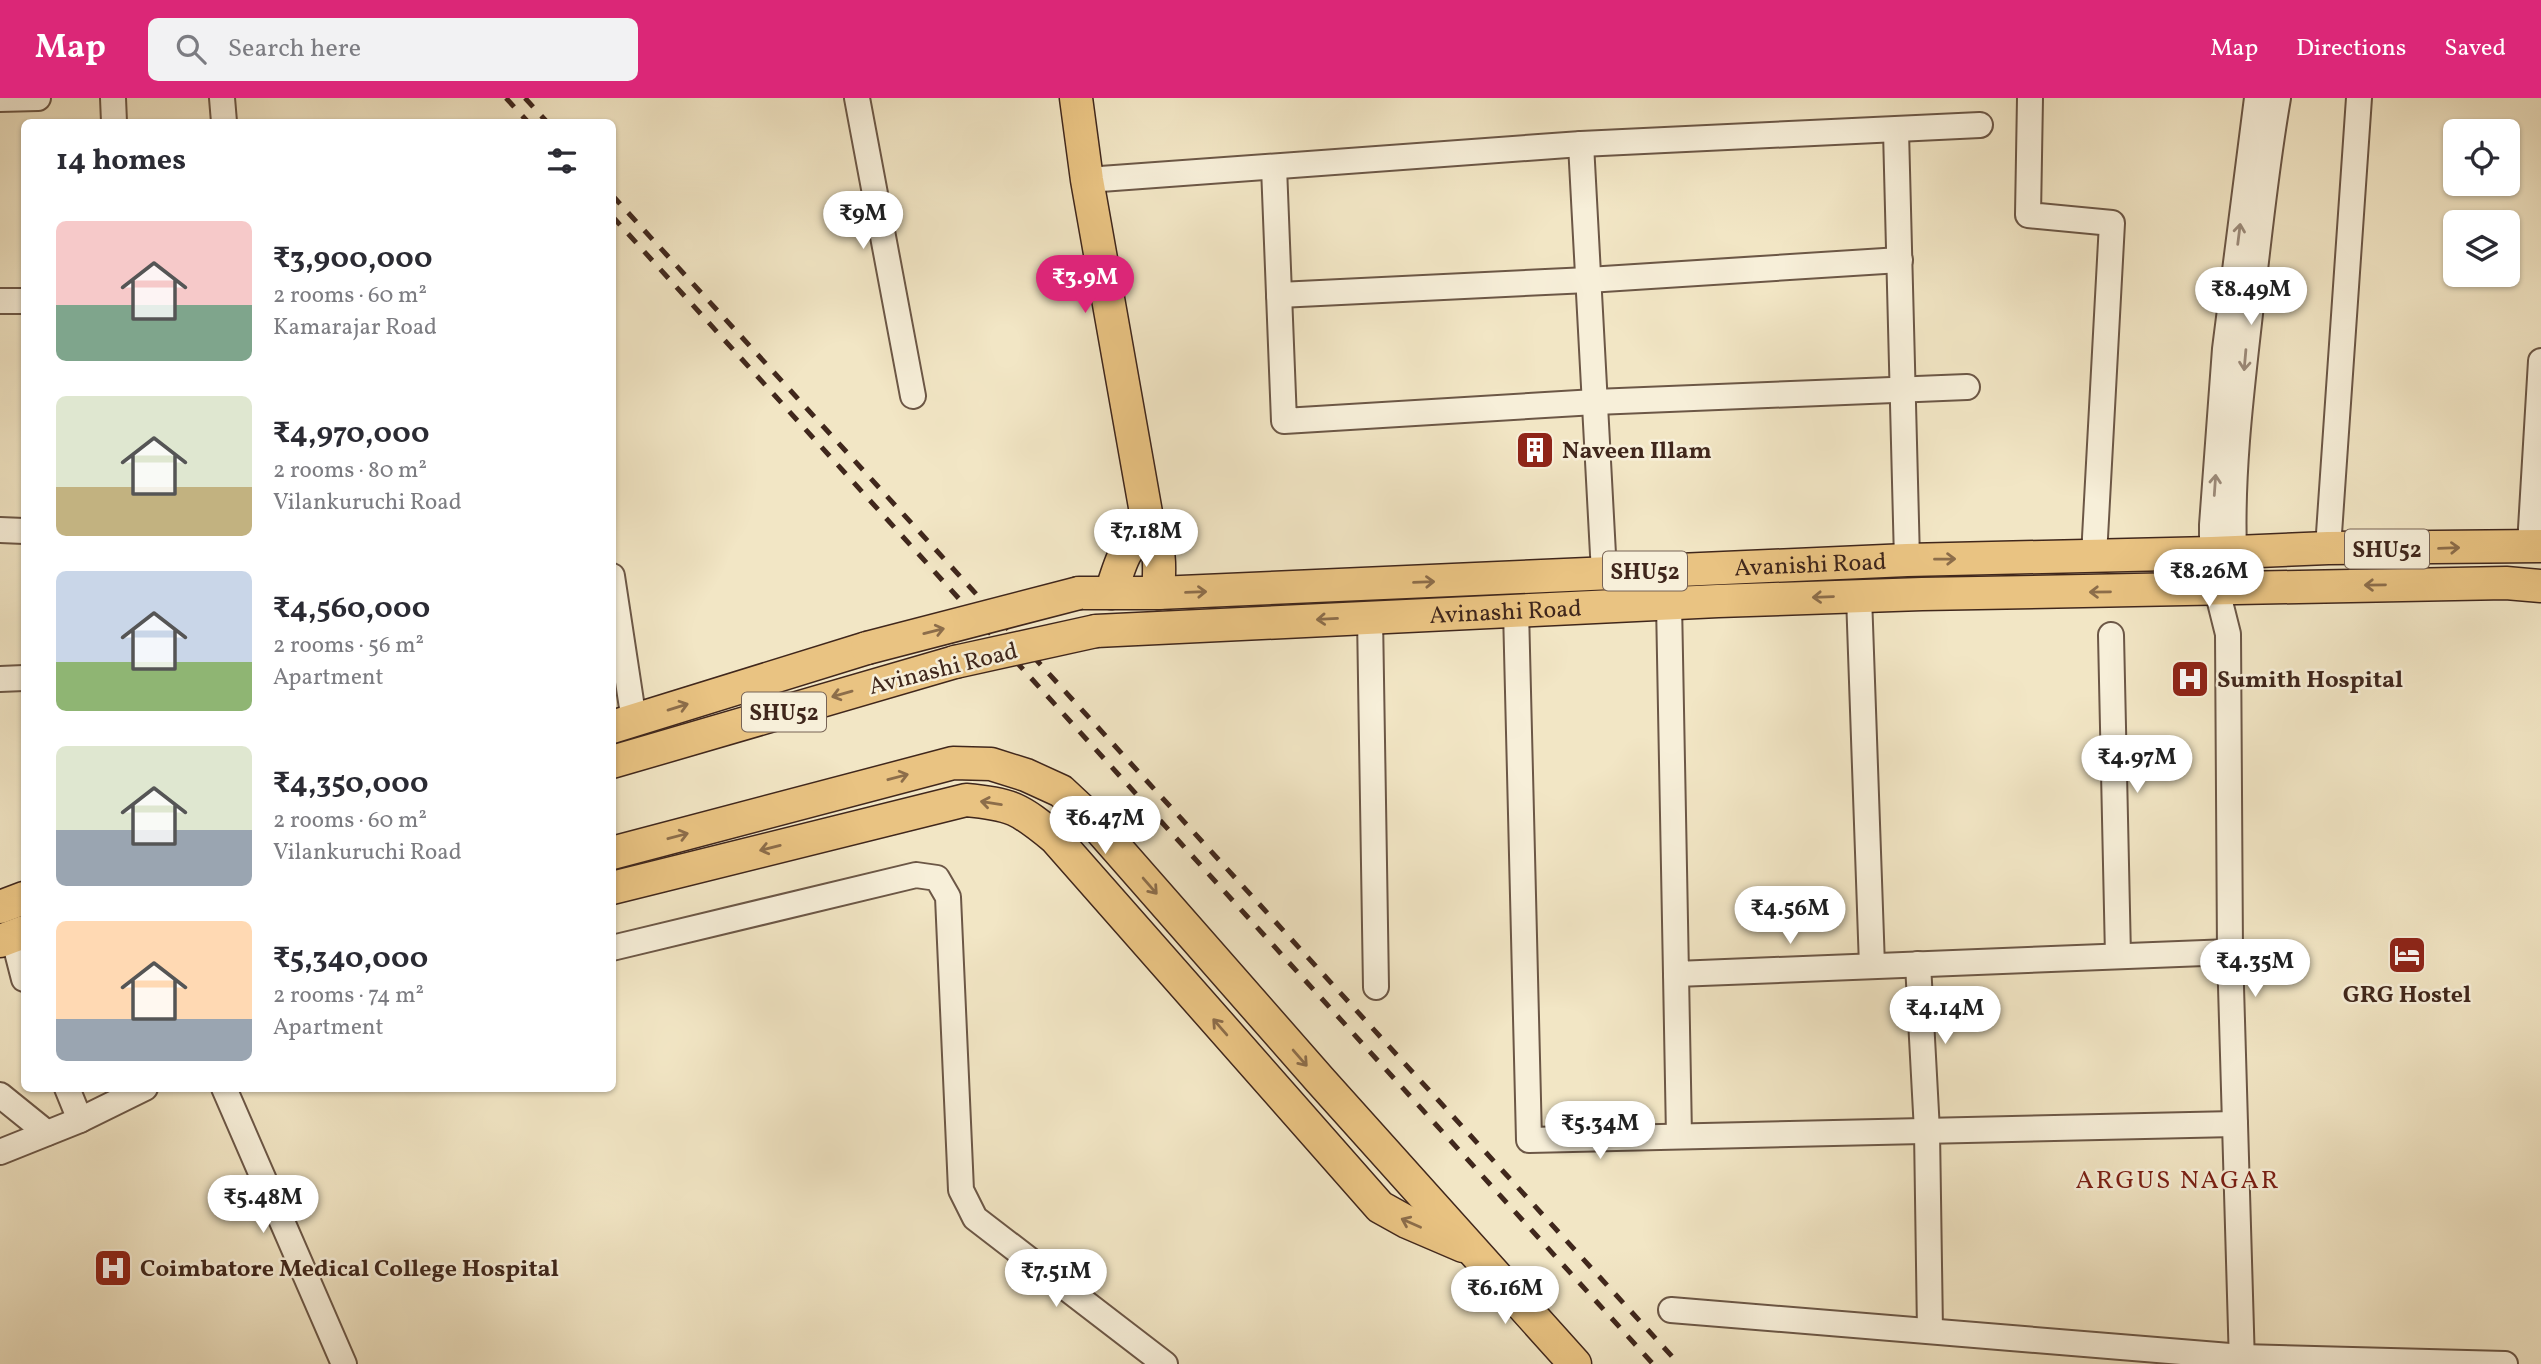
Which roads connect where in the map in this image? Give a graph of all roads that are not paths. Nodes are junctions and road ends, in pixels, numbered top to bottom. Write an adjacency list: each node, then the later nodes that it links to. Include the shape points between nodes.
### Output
1 (38, 98): 10 (street)
2 (113, 98): 11 (street)
3 (222, 98): 12 (street)
4 (857, 98): 26 (street)
5 (1076, 98): 17 (main road)
6 (2030, 98): 34 (street, via 2028,215 2112,223)
7 (2257, 98): 33 (street, one-way to 7, via 2212,525 2225,349)
8 (2278, 98): 33 (street, one-way to 33, via 2246,352 2232,512)
9 (2359, 98): 32 (street)
10 (0, 99)
11 (114, 119)
12 (224, 119)
13 (1980, 125): 14 (street)
14 (1896, 131): 15 (street); 18 (street)
15 (1581, 144): 16 (street); 19 (street)
16 (1275, 166): 17 (street); 20 (street)
17 (1087, 180): 28 (main road)
18 (1900, 260): 19 (street); 25 (street)
19 (1588, 280): 20 (street); 27 (street)
20 (1279, 295): 27 (street, via 1284,421)
21 (0, 301): 22 (street)
22 (21, 301)
23 (2541, 361): 31 (street)
24 (1967, 387): 25 (street)
25 (1903, 390): 27 (street); 35 (street)
26 (914, 396)
27 (1595, 402): 37 (street)
28 (1148, 524): 42 (main road, via 1123,555); 43 (main road, via 1160,560)
29 (0, 530): 30 (street)
30 (21, 531)
31 (2536, 546): 32 (main road, Avanishi Road / SHU52, one-way to 31)
32 (2329, 548): 33 (main road, Avanishi Road / SHU52)
33 (2223, 552): 34 (main road, Avanishi Road / SHU52)
34 (2094, 556): 35 (main road, Avanishi Road / SHU52, one-way to 34)
35 (1907, 560): 36 (main road, Avanishi Road / SHU52)
36 (1717, 568): 37 (main road, Avanishi Road / SHU52); 45 (main road)
37 (1604, 573): 38 (main road, Avanishi Road / SHU52)
38 (1541, 577): 43 (main road, Avanishi Road / SHU52, one-way to 38); 47 (main road)
39 (2541, 586): 40 (main road, Avinashi Road / SHU52, one-way to 40)
40 (2226, 590): 44 (main road, Avinashi Road / SHU52, one-way to 44); 61 (street)
41 (1079, 593): 42 (main road, Avanishi Road / SHU52); 53 (main road, Avinashi Road / SHU52, one-way to 41, bridge, via 867,648)
42 (1111, 593): 43 (main road, Avanishi Road / SHU52)
43 (1158, 593)
44 (1859, 596): 45 (main road, Avinashi Road / SHU52, one-way to 45); 64 (street)
45 (1718, 601): 46 (main road, Avinashi Road / SHU52)
46 (1669, 603): 47 (main road, Avinashi Road / SHU52); 66 (street)
47 (1530, 609): 48 (main road, Avinashi Road / SHU52); 76 (street, via 1530,1140)
48 (1370, 617): 54 (main road, Avinashi Road / SHU52, one-way to 54, bridge, via 1096,631 955,662); 67 (street)
49 (616, 630): 53 (street)
50 (2111, 635): 62 (street)
51 (21, 678): 52 (street)
52 (0, 679)
53 (623, 724)
54 (616, 761)
55 (616, 852): 78 (main road, one-way to 78, via 953,763 991,764 1061,791 1091,819)
56 (616, 887): 78 (main road, one-way to 56, via 1380,1207 1055,838 1024,813 997,803 966,800)
57 (21, 899): 58 (main road)
58 (0, 907)
59 (13, 936): 65 (street)
60 (616, 947): 83 (street, via 916,875 937,878 948,897 961,1191 975,1218)
61 (2230, 952): 62 (street); 73 (street)
62 (2118, 956): 63 (street)
63 (1919, 964): 64 (street); 74 (street)
64 (1872, 966): 66 (street)
65 (21, 967)
66 (1676, 974): 76 (street)
67 (1376, 987)
68 (69, 1092): 72 (street)
69 (137, 1092): 72 (street)
70 (226, 1092): 82 (street)
71 (0, 1095): 75 (street)
72 (80, 1120): 75 (street)
73 (2235, 1124): 74 (street); 81 (street)
74 (1927, 1131): 76 (street); 80 (street)
75 (47, 1133): 77 (street)
76 (1679, 1136)
77 (0, 1152)
78 (1474, 1252): 84 (main road)
79 (1671, 1310): 80 (street)
80 (1930, 1331): 81 (street)
81 (2242, 1360): 85 (street)
82 (344, 1364)
83 (1165, 1364)
84 (1575, 1364)
85 (2505, 1364)

